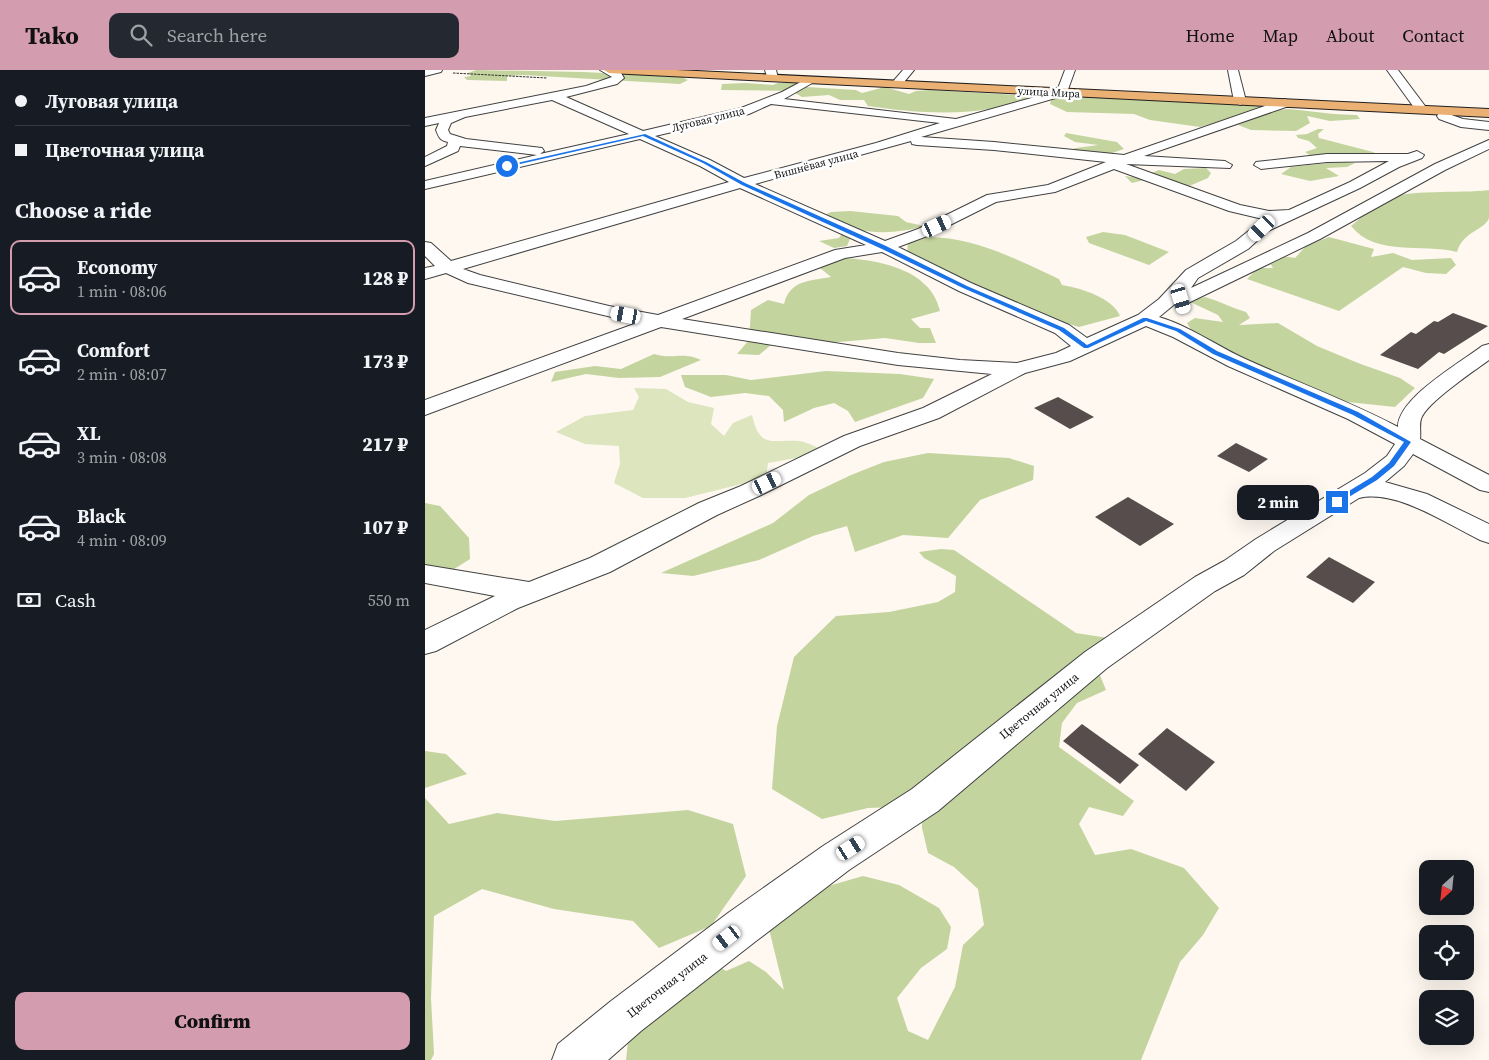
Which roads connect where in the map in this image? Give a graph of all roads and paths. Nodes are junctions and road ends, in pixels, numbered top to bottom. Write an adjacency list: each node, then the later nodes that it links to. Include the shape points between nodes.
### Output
1 (437, 70): 8 (street)
2 (605, 70): 13 (street, via 618,78 603,85)
3 (609, 70): 9 (main road, улица Мира)
4 (909, 70): 11 (street)
5 (1070, 70): 12 (street)
6 (1233, 70): 14 (street)
7 (1392, 70): 18 (street)
8 (425, 73)
9 (771, 74): 10 (main road, улица Мира)
10 (810, 80): 11 (main road, улица Мира); 15 (street, Луговая улица)
11 (896, 84): 12 (main road, улица Мира)
12 (1062, 93): 14 (main road, улица Мира); 23 (street, Вишнёвая улица)
13 (554, 96): 19 (street); 26 (street)
14 (1239, 100): 16 (main road, улица Мира)
15 (772, 101): 23 (street); 26 (street, Луговая улица, via 745,111)
16 (1285, 103): 18 (main road, улица Мира); 32 (street)
17 (434, 110): 22 (street, via 438,116)
18 (1422, 110): 20 (main road, улица Мира)
19 (464, 113): 22 (street); 25 (street, via 446,121)
20 (1489, 113)
21 (1443, 116): 24 (street, via 1461,123)
22 (425, 122)
23 (958, 122): 28 (street, Вишнёвая улица)
24 (1489, 126)
25 (442, 132): 27 (street); 31 (street)
26 (644, 135): 29 (street, Луговая улица); 36 (street, via 705,162)
27 (455, 141): 29 (street); 33 (street, via 453,148)
28 (881, 146): 32 (street, via 930,141); 36 (street, Вишнёвая улица)
29 (564, 152): 37 (street, Луговая улица)
30 (1432, 153): 35 (street); 38 (street, via 1394,164); 43 (street, via 1489,144 1440,167 1315,236)
31 (425, 158)
32 (1119, 161): 34 (street); 38 (street, via 1187,193 1250,213 1269,216); 40 (street, via 1049,189 992,198 951,220)
33 (425, 162)
34 (1225, 165)
35 (1261, 165)
36 (743, 184): 40 (street); 41 (street, Вишнёвая улица)
37 (425, 185)
38 (1291, 213): 43 (street, via 1262,228 1242,245 1201,266 1191,274)
39 (425, 247): 41 (street)
40 (884, 248): 45 (street, via 841,254); 47 (street, via 1061,329)
41 (446, 268): 42 (street, Вишнёвая улица); 45 (street, via 609,312)
42 (425, 274)
43 (1180, 294): 44 (street); 46 (street)
44 (1145, 319): 46 (street); 47 (street)
45 (660, 321): 49 (street, via 897,359); 50 (street)
46 (1189, 336): 51 (street, via 1215,352 1356,414)
47 (1086, 347): 49 (street)
48 (1489, 350): 51 (street, via 1426,400 1410,418)
49 (1018, 369): 56 (street, via 931,413 852,441 708,509 600,565)
50 (425, 408)
51 (1408, 442): 52 (street); 53 (street, Цветочная улица, via 1391,465)
52 (1489, 484)
53 (1353, 492): 54 (street, via 1364,488 1387,490); 58 (street, Цветочная улица, via 1205,584 1096,660 925,800 836,858 742,927)
54 (1489, 534)
55 (425, 574): 56 (street)
56 (533, 592): 57 (street, via 508,601)
57 (425, 643)
58 (574, 1060)

